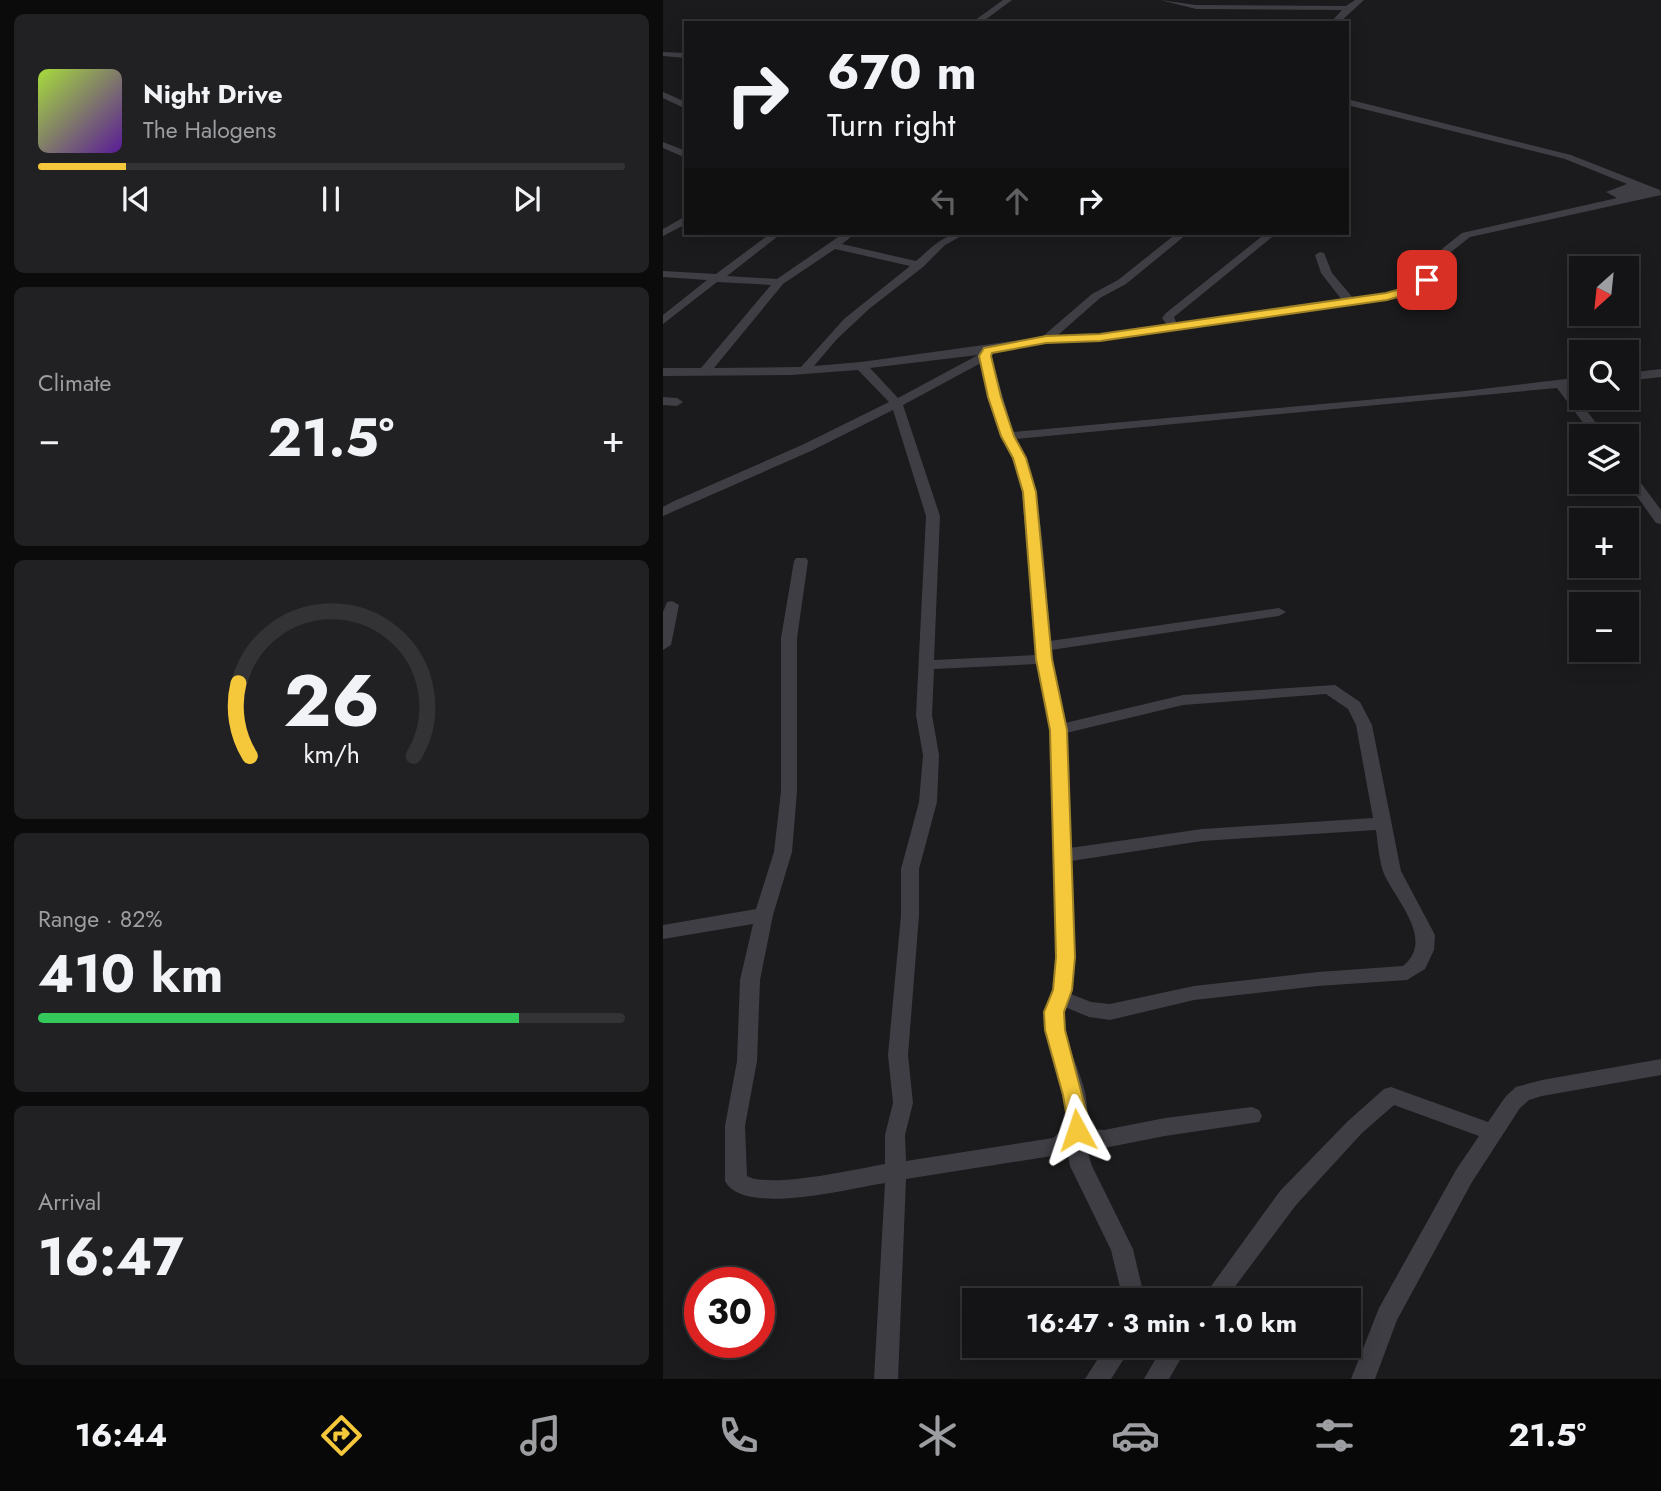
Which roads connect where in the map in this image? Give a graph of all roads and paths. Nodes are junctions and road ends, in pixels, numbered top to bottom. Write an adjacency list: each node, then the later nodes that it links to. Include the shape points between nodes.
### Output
1 (1008, 0): 5 (street)
2 (1165, 0): 4 (street, via 1196,7)
3 (1360, 0): 4 (street)
4 (1348, 8): 6 (street)
5 (978, 21)
6 (1336, 21)
7 (663, 54): 8 (street)
8 (684, 56)
9 (663, 95): 11 (street)
10 (1349, 102): 14 (street, via 1568,157)
11 (684, 105)
12 (663, 145): 13 (street)
13 (684, 154)
14 (1659, 193): 28 (street, via 1466,235 1447,250 1419,288)
15 (684, 220): 16 (street)
16 (663, 233)
17 (774, 235): 26 (street)
18 (848, 235): 22 (street)
19 (958, 235): 24 (street, via 941,243)
20 (1180, 235): 31 (street, via 1122,282 1096,296)
21 (1269, 235): 30 (street, via 1170,315)
22 (833, 245): 24 (street); 27 (street)
23 (1320, 255): 28 (street, via 1331,281)
24 (919, 265): 34 (street, via 837,331)
25 (663, 274): 26 (street)
26 (716, 279): 27 (street); 29 (street)
27 (779, 282): 36 (street)
28 (1350, 302): 30 (street)
29 (663, 321)
30 (1173, 326): 31 (street, via 1100,338)
31 (1046, 340): 32 (street)
32 (986, 354): 33 (street); 42 (street); 45 (street)
33 (861, 366): 34 (street); 42 (street)
34 (805, 370): 36 (street)
35 (663, 372): 36 (street)
36 (704, 372)
37 (1661, 373): 38 (street)
38 (1639, 376)
39 (1569, 383): 45 (street)
40 (663, 401): 41 (street)
41 (677, 402)
42 (897, 404): 47 (street); 54 (street, via 933,516)
43 (1580, 410): 44 (street)
44 (1591, 424)
45 (1008, 436): 53 (street, via 1029,492)
46 (1639, 490): 48 (street)
47 (663, 512)
48 (1661, 520)
49 (801, 561): 58 (street, via 789,638 789,791 783,852)
50 (672, 605): 52 (street)
51 (1279, 612): 53 (street)
52 (663, 645)
53 (1044, 653): 54 (street); 55 (street)
54 (926, 665): 65 (street, via 924,715 930,778 910,869 898,1055 903,1103 895,1135)
55 (1058, 730): 56 (street, via 1183,700 1329,689 1354,706 1364,725); 57 (street)
56 (1381, 824): 57 (street, via 1202,835); 60 (street, via 1392,871 1426,935 1418,964 1407,973 1194,993 1110,1012)
57 (1061, 856): 60 (street, via 1065,957)
58 (764, 915): 59 (street); 65 (street, via 750,980 747,1061 735,1126 736,1181 750,1189 780,1190)
59 (663, 932)
60 (1060, 997): 64 (street, via 1054,1012 1055,1030 1078,1118)
61 (1661, 1067): 73 (street, via 1542,1088 1523,1093 1513,1102 1464,1176 1387,1316)
62 (1252, 1116): 64 (street, via 1104,1139)
63 (1483, 1129): 67 (street, via 1391,1095 1288,1198)
64 (1074, 1135): 65 (street, via 1058,1146); 66 (street, via 1081,1166 1122,1249)
65 (896, 1172): 70 (street)
66 (1131, 1288)
67 (1221, 1288)
68 (1112, 1358): 71 (street)
69 (1169, 1358): 72 (street)
70 (886, 1379)
71 (1097, 1379)
72 (1156, 1379)
73 (1363, 1379)

